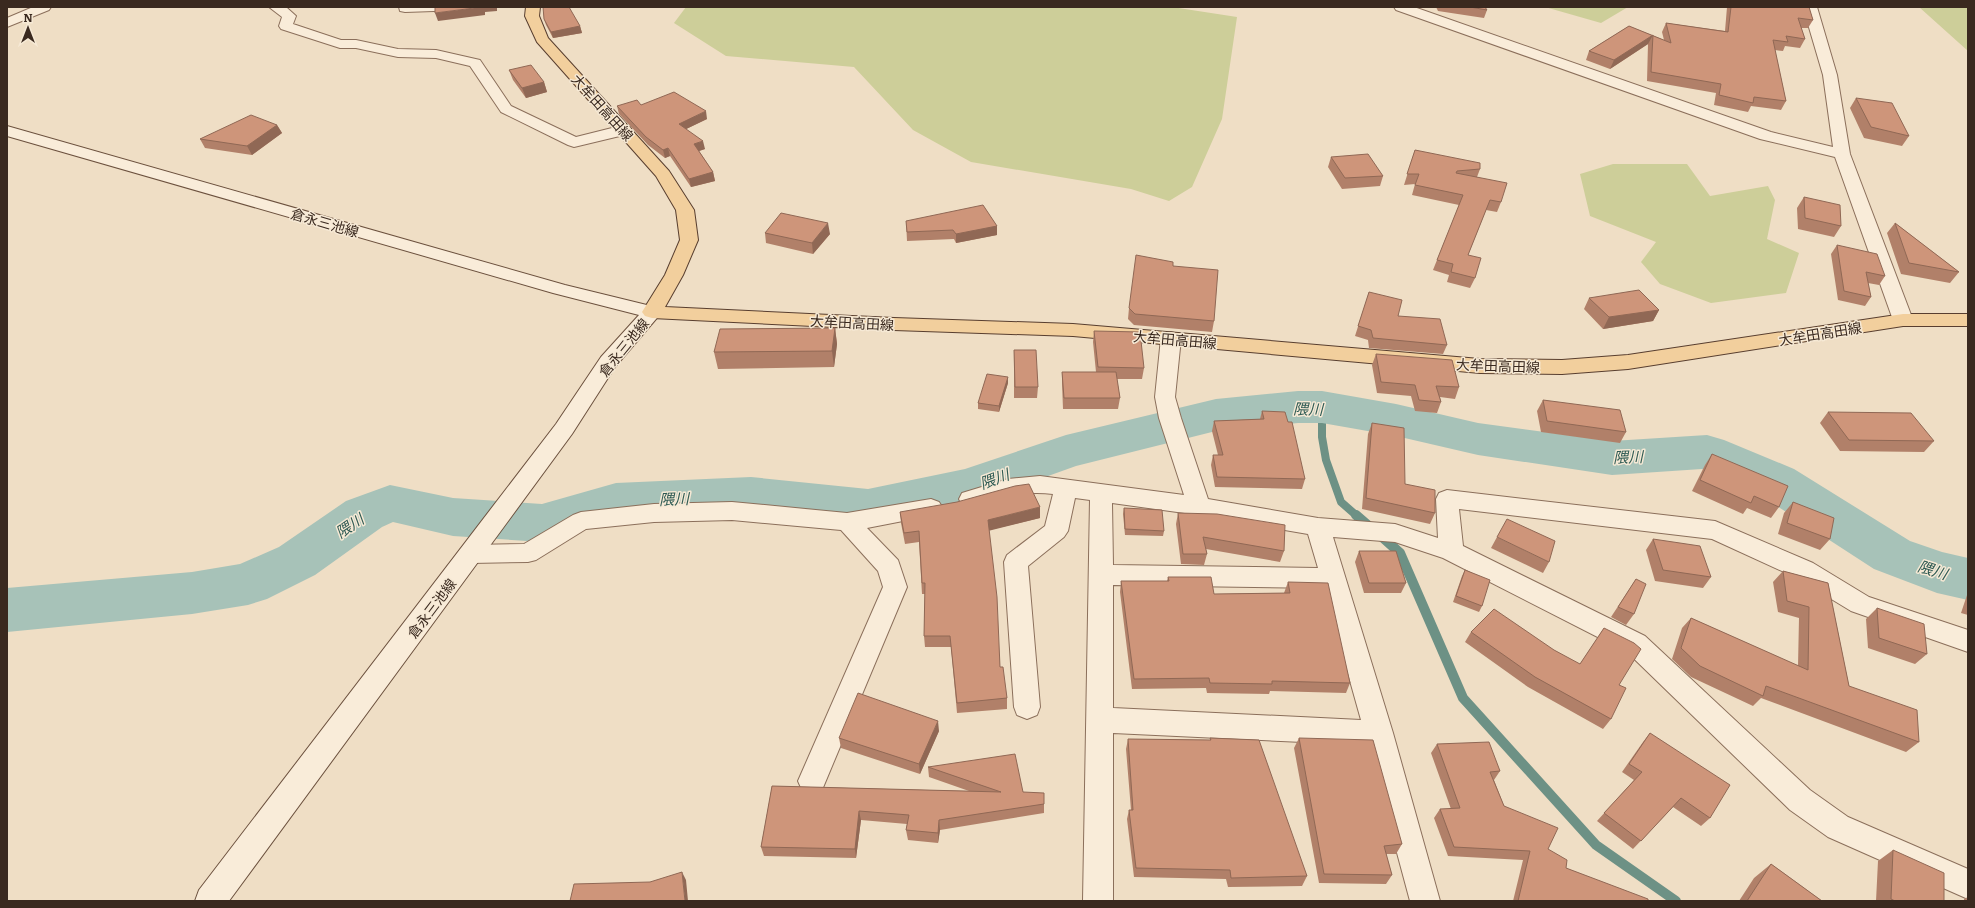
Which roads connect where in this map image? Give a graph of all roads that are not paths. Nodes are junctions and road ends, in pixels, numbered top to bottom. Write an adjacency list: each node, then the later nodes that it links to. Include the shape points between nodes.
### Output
1 (44, 7): 8 (street)
2 (276, 7): 9 (street, via 289,16 286,26 340,44 356,44 398,53 436,54 475,63 506,109 574,142)
3 (434, 7): 7 (street)
4 (533, 7): 9 (main road, 大牟田高田線, via 532,16 542,39)
5 (1401, 7): 11 (street, via 1766,136)
6 (1810, 7): 11 (street, via 1830,75)
7 (405, 8)
8 (7, 23)
9 (624, 130): 12 (main road, 大牟田高田線, via 663,174 685,210 689,240 674,274)
10 (7, 131): 12 (street, 倉永三池線)
11 (1842, 154): 13 (street)
12 (652, 312): 15 (main road, 大牟田高田線, via 1073,330); 22 (street, 倉永三池線, via 608,362 564,429)
13 (1903, 320): 14 (main road, 大牟田高田線); 15 (main road, 大牟田高田線, via 1628,362 1562,367 1480,366)
14 (1968, 320)
15 (1171, 338): 18 (street, via 1165,397)
16 (1066, 487): 17 (street); 19 (street, via 1040,484 1008,487 959,503); 26 (street, via 1056,531 1016,562)
17 (1101, 493): 18 (street); 23 (street)
18 (1199, 506): 20 (street)
19 (847, 522): 22 (street, via 732,510 654,513 581,521 528,553); 29 (street, via 889,567 896,587)
20 (1318, 527): 21 (street, via 1389,532); 24 (street)
21 (1451, 551): 25 (street, via 1447,499 1715,530 1804,570 1860,604); 30 (street, via 1636,644 1800,800 1838,827)
22 (471, 554): 31 (street, 倉永三池線)
23 (1101, 575): 24 (street); 27 (street)
24 (1333, 578): 28 (street)
25 (1968, 641)
26 (1027, 707)
27 (1100, 720): 28 (street); 32 (street)
28 (1379, 733): 33 (street)
29 (812, 781)
30 (1968, 884)
31 (210, 901)
32 (1098, 901)
33 (1425, 901)

